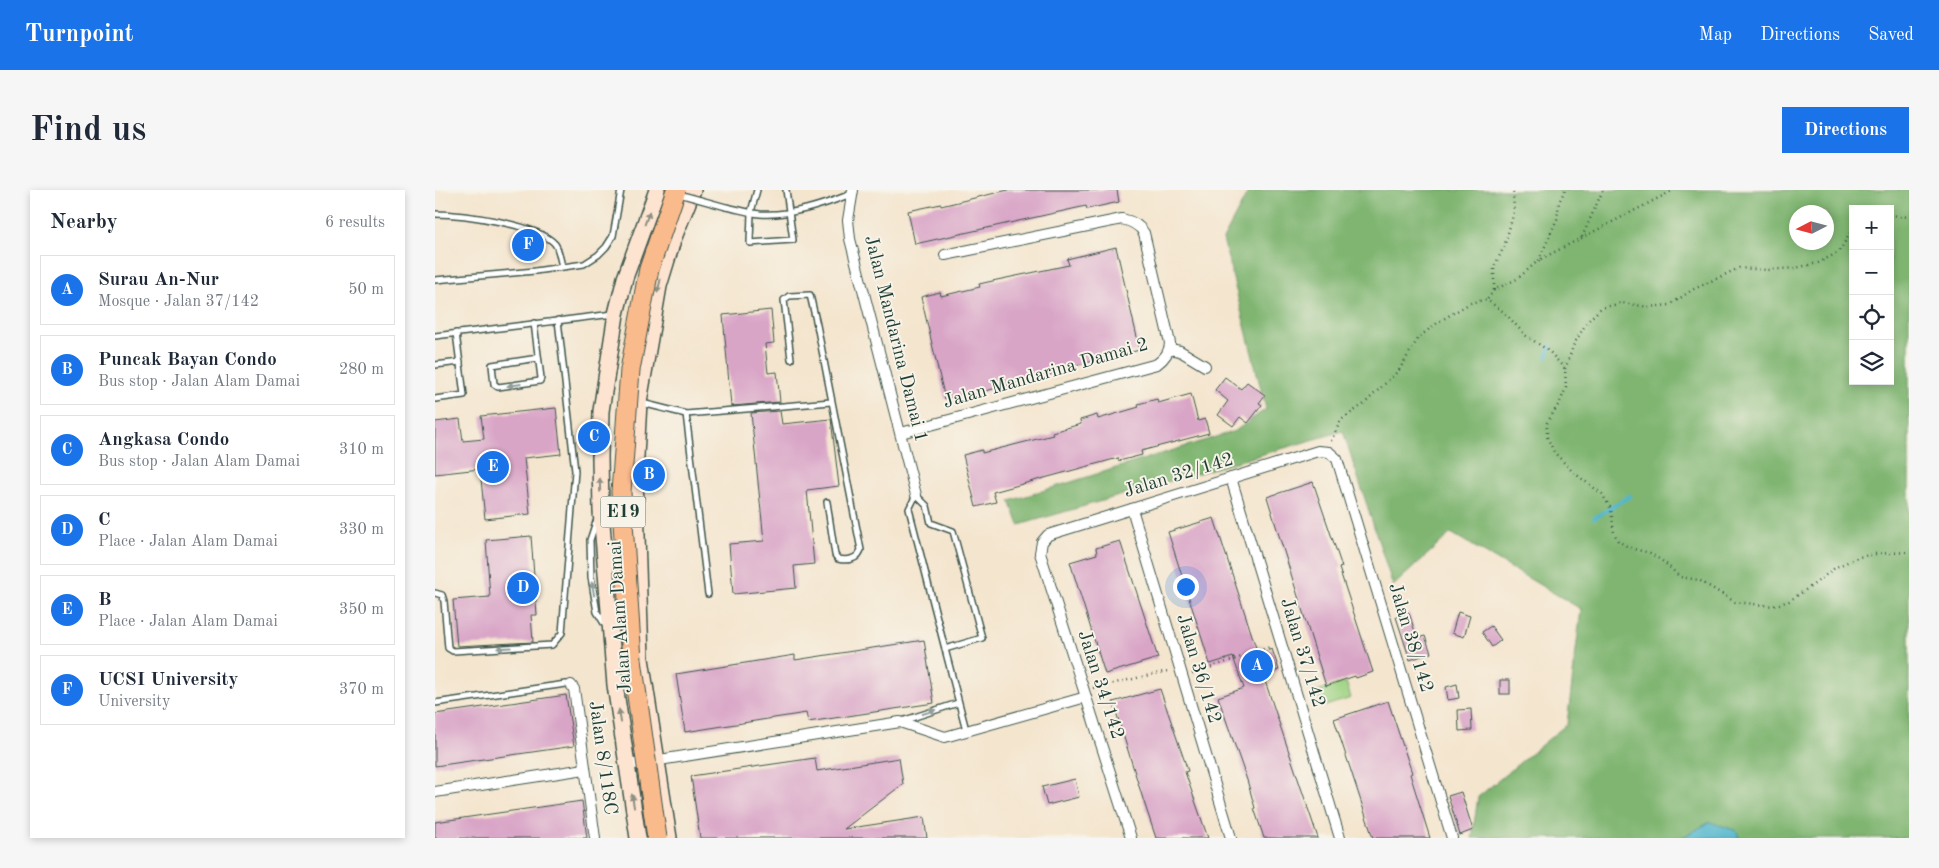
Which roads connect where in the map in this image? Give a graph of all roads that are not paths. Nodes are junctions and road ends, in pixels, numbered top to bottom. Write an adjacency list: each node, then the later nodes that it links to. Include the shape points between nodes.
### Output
1 (621, 190): 14 (lane, via 613,236 607,247 584,264)
2 (657, 190): 16 (main road, Jalan Alam Damai, one-way to 2, via 625,278)
3 (667, 190): 11 (lane, bridge)
4 (671, 190): 53 (highway, E19, via 644,269 626,370 617,492 627,660)
5 (676, 190): 54 (highway, E19, bridge, via 649,269 631,370 621,492 632,660)
6 (693, 190): 28 (main road, Jalan Alam Damai, one-way to 28, via 659,286)
7 (757, 190): 11 (lane)
8 (786, 190): 10 (lane)
9 (852, 192): 10 (lane, via 820,206); 31 (street, Jalan Mandarina Damai 1, via 848,220 850,239)
10 (790, 211): 11 (lane); 11 (lane, via 793,240 750,243)
11 (751, 212)
12 (435, 214): 14 (lane, via 464,215 533,230 555,244)
13 (945, 255): 21 (street, Jalan Mandarina Damai 2, via 1128,220 1144,233)
14 (562, 266): 15 (lane)
15 (435, 280)
16 (617, 314): 17 (lane); 48 (main road, Jalan Alam Damai, one-way to 16, via 615,685 601,511 601,411)
17 (558, 320): 18 (lane); 38 (lane, one-way to 38, via 575,477 562,632 552,645 453,651 448,648 444,601)
18 (534, 323): 19 (lane); 22 (lane)
19 (456, 333): 20 (lane); 24 (lane)
20 (435, 336)
21 (1170, 349): 26 (street, via 1180,351); 31 (street, Jalan Mandarina Damai 2, via 1157,364)
22 (538, 358): 22 (lane, one-way to 22, via 540,381 498,387 494,384 492,365)
23 (791, 358): 29 (lane, via 784,300 789,296 810,295)
24 (460, 362): 25 (lane); 27 (lane, via 464,395)
25 (435, 365)
26 (1205, 366)
27 (435, 399)
28 (639, 402): 30 (lane); 47 (main road, Jalan Alam Damai, via 635,508 641,659)
29 (831, 402): 30 (lane); 35 (lane, via 861,550 855,558 838,559 835,555)
30 (686, 414): 39 (lane)
31 (901, 433): 34 (street, Jalan Mandarina Damai 1)
32 (1329, 452): 33 (street, Jalan 32/142, via 1318,451); 59 (street, Jalan 38/142, via 1337,459)
33 (1231, 478): 36 (street, Jalan 32/142); 58 (street, Jalan 37/142)
34 (916, 495): 40 (lane, via 909,509); 40 (lane, via 927,506 931,523 953,531 982,638)
35 (827, 502)
36 (1132, 509): 37 (street, Jalan 32/142, via 1048,535); 57 (street, Jalan 36/142)
37 (1042, 542): 42 (street, Jalan 34/142, via 1041,553)
38 (435, 593)
39 (708, 594)
40 (945, 649): 44 (lane)
41 (571, 685): 43 (lane); 49 (street, Jalan 8/118C)
42 (1085, 693): 46 (street); 56 (street, Jalan 34/142)
43 (435, 703)
44 (958, 703): 45 (lane, one-way to 44); 46 (lane)
45 (899, 722): 46 (street, via 945,737); 47 (street)
46 (966, 730)
47 (656, 760): 48 (street); 55 (main road, Jalan Alam Damai)
48 (628, 764): 52 (main road, Jalan Alam Damai, one-way to 48)
49 (585, 769): 50 (street); 51 (street, Jalan 8/118C)
50 (435, 792)
51 (595, 838)
52 (639, 838)
53 (650, 838)
54 (657, 838)
55 (669, 838)
56 (1131, 838)
57 (1231, 838)
58 (1340, 838)
59 (1452, 838)

